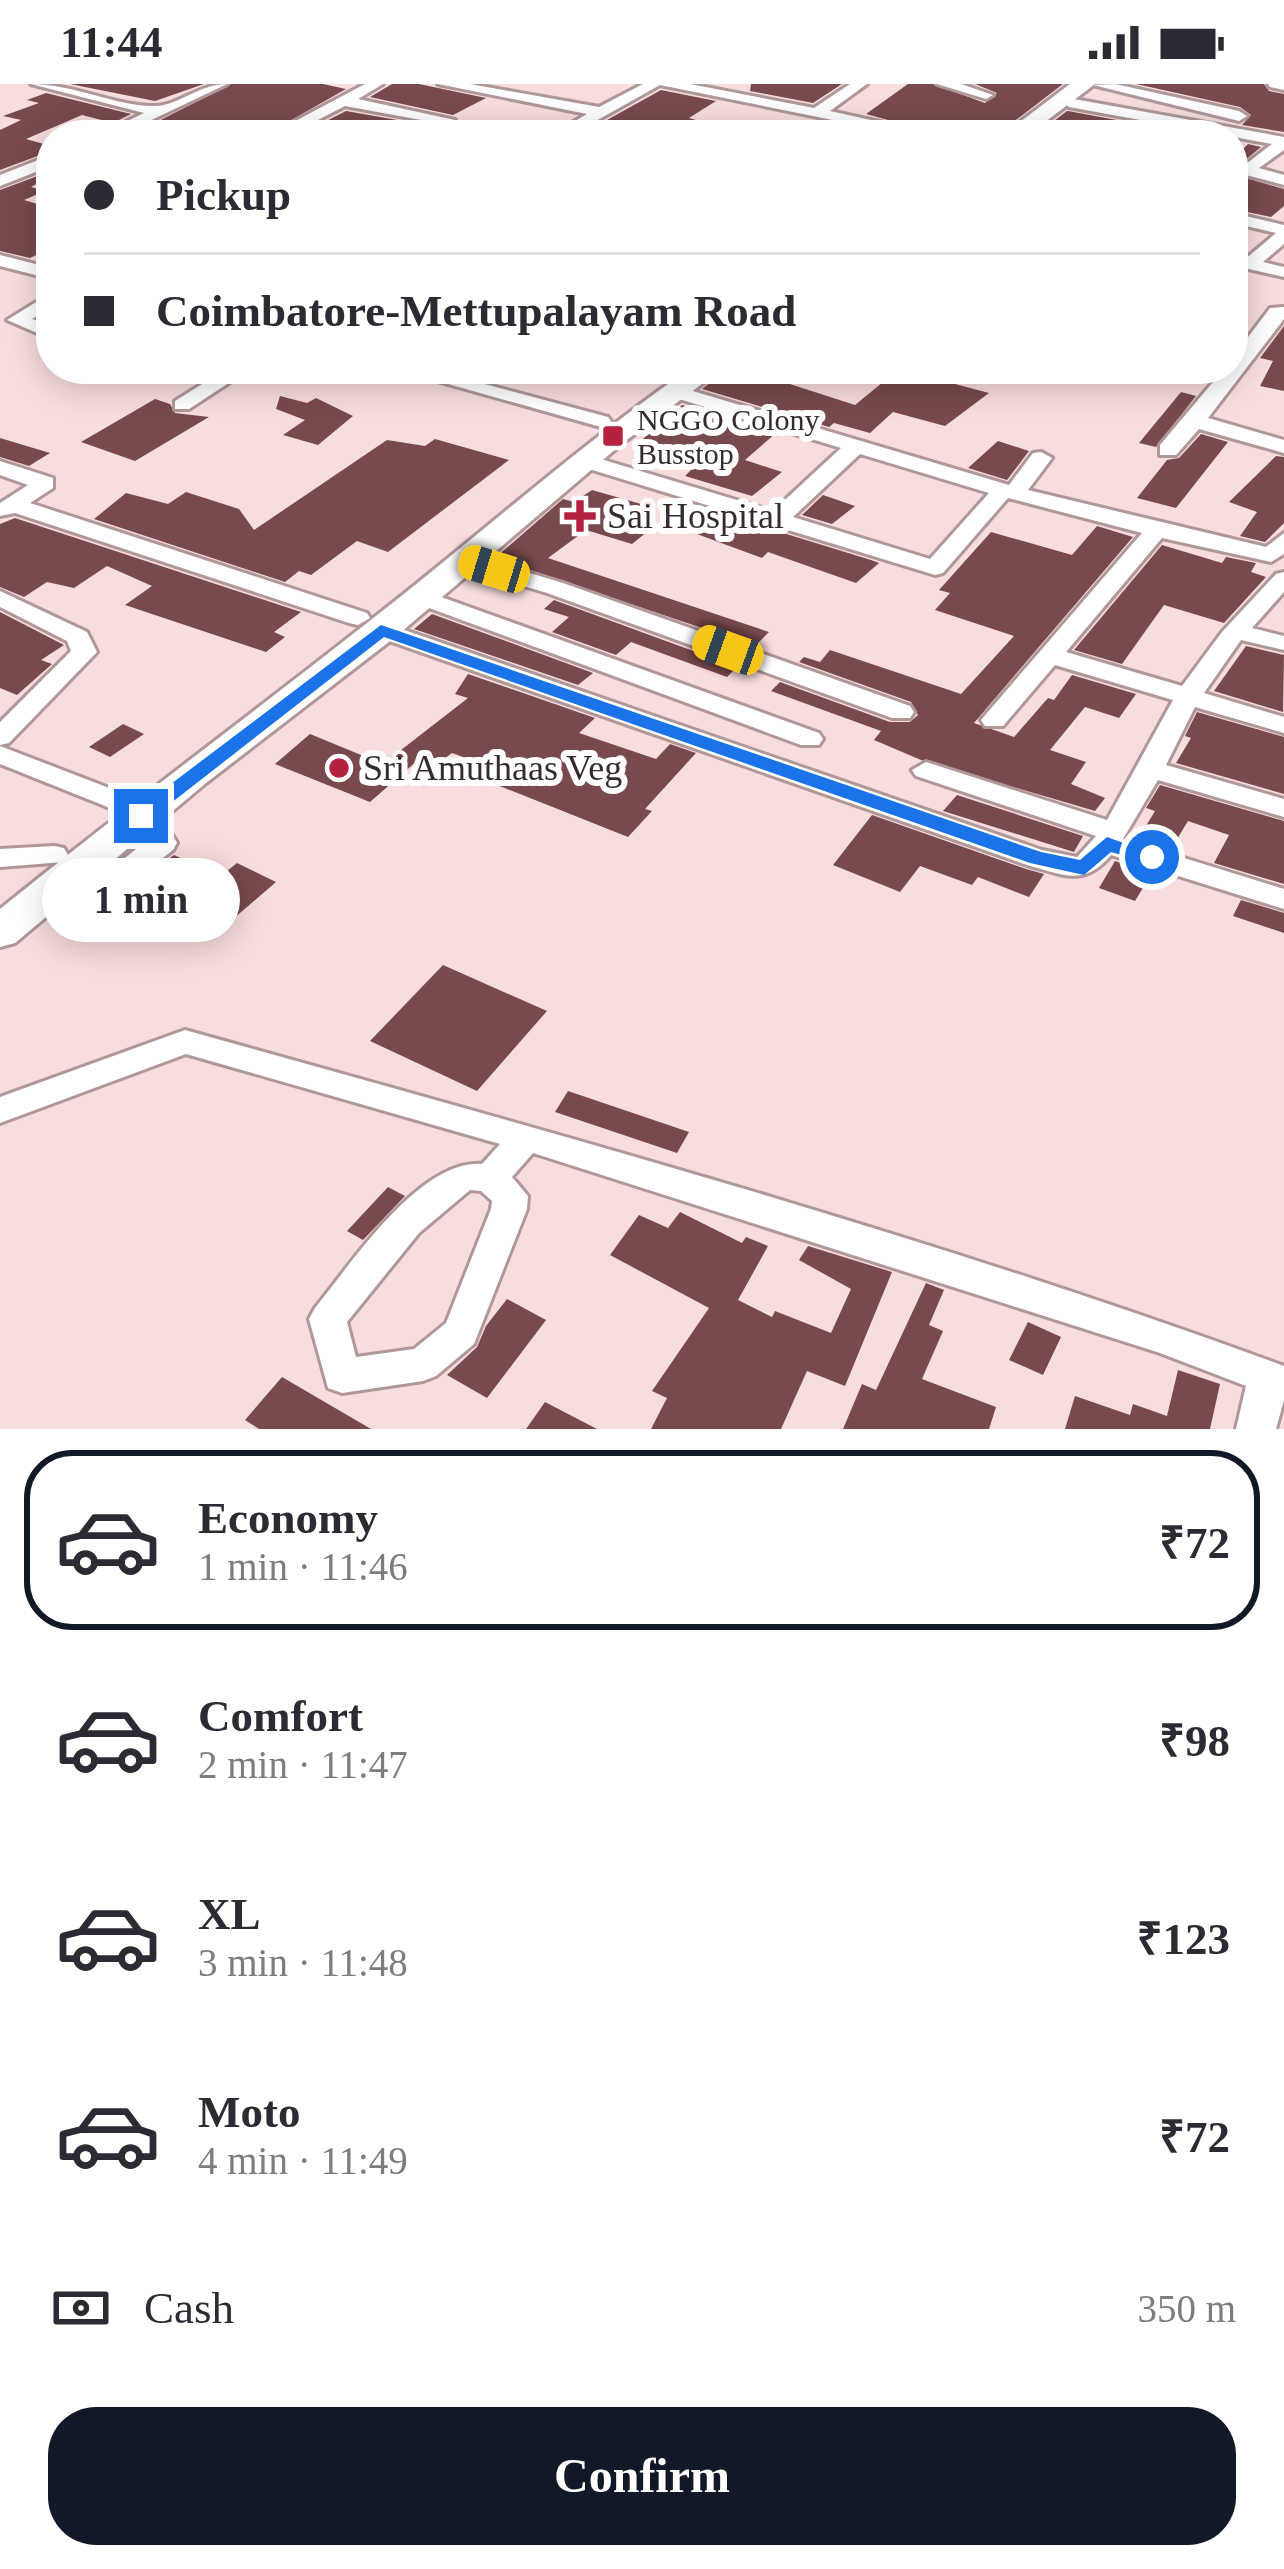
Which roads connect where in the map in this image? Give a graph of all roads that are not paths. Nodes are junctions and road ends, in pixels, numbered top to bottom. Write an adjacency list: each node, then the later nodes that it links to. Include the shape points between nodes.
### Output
1 (38, 84): 17 (street)
2 (220, 84): 17 (street)
3 (376, 84): 16 (street)
4 (445, 84): 18 (street)
5 (654, 84): 18 (street)
6 (667, 84): 15 (street)
7 (756, 84): 15 (street)
8 (860, 84): 19 (street)
9 (944, 84): 14 (street)
10 (1101, 84): 13 (highway); 28 (street)
11 (1275, 84): 12 (street)
12 (1284, 86)
13 (1079, 94): 25 (highway); 26 (highway); 27 (street)
14 (986, 95)
15 (736, 97): 19 (street)
16 (343, 101): 21 (street); 22 (street)
17 (160, 112): 20 (street)
18 (601, 112): 23 (street)
19 (816, 113): 24 (street)
20 (142, 120)
21 (306, 120)
22 (447, 120)
23 (587, 120)
24 (853, 120)
25 (1038, 120)
26 (1050, 120)
27 (1190, 120)
28 (1284, 127)
29 (1248, 134): 30 (street)
30 (1284, 142): 33 (street)
31 (0, 155): 32 (street)
32 (36, 162)
33 (1248, 162)
34 (36, 167): 37 (street)
35 (1248, 169): 36 (street)
36 (1284, 180)
37 (0, 181)
38 (1248, 222): 39 (street)
39 (1284, 233): 44 (street, via 1250,264)
40 (0, 260): 42 (street)
41 (36, 261): 42 (street)
42 (25, 267): 43 (street)
43 (36, 270)
44 (1284, 272)
45 (36, 308): 47 (street, via 17,320)
46 (1284, 313): 48 (street, via 1276,312)
47 (36, 327)
48 (1248, 350)
49 (216, 384): 54 (street)
50 (461, 384): 56 (street)
51 (670, 384): 56 (highway)
52 (687, 384): 57 (street)
53 (1222, 384): 55 (street)
54 (182, 405)
55 (1195, 421): 58 (street); 59 (street)
56 (613, 425): 61 (highway); 72 (highway)
57 (856, 446): 63 (street); 65 (street)
58 (1284, 446)
59 (1168, 450)
60 (1041, 458): 63 (street)
61 (584, 460): 65 (street); 68 (highway)
62 (0, 468): 64 (street, via 45,483)
63 (1009, 492): 65 (street, via 935,568); 66 (street)
64 (7, 509): 72 (street)
65 (777, 520)
66 (1155, 532): 67 (street, via 1271,555); 75 (street)
67 (1284, 540)
68 (463, 560): 70 (highway); 77 (street)
69 (1284, 579): 73 (street)
70 (419, 596): 72 (highway); 81 (street)
71 (0, 598): 80 (street, via 78,637 84,652)
72 (370, 624): 86 (highway); 87 (street, via 1037,858 1084,868)
73 (1239, 632): 74 (street); 76 (street)
74 (1284, 643)
75 (1050, 655): 76 (street); 78 (street)
76 (1187, 698): 79 (street); 84 (street)
77 (901, 712)
78 (994, 720)
79 (1284, 725)
80 (0, 737)
81 (810, 739)
82 (0, 754): 86 (street)
83 (926, 770): 87 (street)
84 (1153, 770): 85 (street); 87 (street)
85 (1284, 808)
86 (130, 809): 89 (highway); 89 (street, via 163,842 126,872)
87 (1111, 838): 91 (street)
88 (0, 858): 89 (street)
89 (65, 863): 90 (highway); 92 (highway)
90 (0, 898)
91 (1284, 899)
92 (0, 932)
93 (0, 1110): 94 (street, via 185,1042)
94 (526, 1138): 95 (street); 96 (street, via 1144,1331)
95 (490, 1178): 95 (street, via 510,1196 509,1209 461,1333 423,1364 342,1376 328,1319 406,1223 463,1177)
96 (1276, 1381): 97 (street)
97 (1256, 1429)

